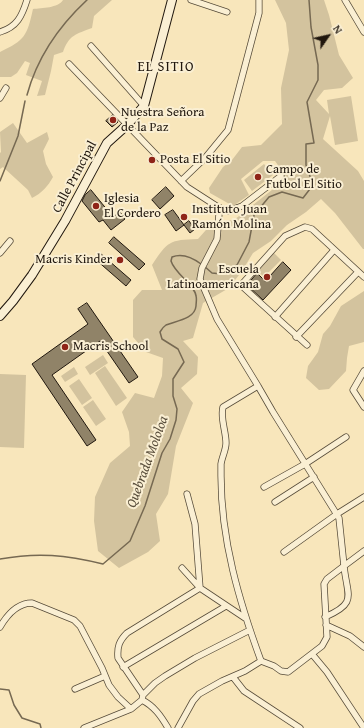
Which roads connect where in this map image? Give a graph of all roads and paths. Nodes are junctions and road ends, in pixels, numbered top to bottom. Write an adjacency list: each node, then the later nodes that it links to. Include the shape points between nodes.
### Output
1 (27, 0): 7 (street, via 16,24)
2 (172, 0): 13 (street, Calle Principal)
3 (191, 0): 6 (street)
4 (259, 0): 16 (street, via 259,13 228,130 205,158)
5 (345, 0): 8 (street)
6 (226, 12)
7 (0, 32)
8 (364, 32)
9 (91, 46): 13 (street)
10 (69, 64): 14 (street)
11 (6, 88): 12 (street)
12 (0, 98)
13 (144, 106): 14 (street, Calle Principal)
14 (127, 124): 16 (street); 23 (street, Calle Principal, via 107,142 65,221 32,275)
15 (281, 176): 17 (street, via 238,208 228,211)
16 (181, 180): 17 (street, via 187,187)
17 (218, 207): 28 (street, via 217,239 202,268 200,279 218,319)
18 (10, 241): 20 (street)
19 (334, 250): 21 (street); 24 (street); 24 (street, via 312,229 305,227 285,236 247,278 242,286)
20 (0, 253)
21 (358, 272): 22 (street); 25 (street)
22 (364, 277)
23 (0, 316)
24 (275, 317): 25 (street)
25 (296, 337): 26 (street)
26 (307, 345)
27 (364, 371): 29 (street, via 353,390)
28 (258, 386): 31 (street); 45 (street, via 222,407 221,412 226,444 221,464 224,522)
29 (364, 407)
30 (346, 437): 31 (street)
31 (305, 464): 32 (street); 33 (street)
32 (314, 477): 36 (street); 37 (street)
33 (264, 487)
34 (187, 494): 42 (street, via 195,524)
35 (364, 497): 37 (street)
36 (275, 502)
37 (337, 514): 39 (street); 40 (street)
38 (364, 551): 40 (street)
39 (284, 552)
40 (344, 566): 44 (street, via 324,584); 44 (street, via 348,601 339,611)
41 (182, 568): 42 (street)
42 (200, 588): 43 (street); 52 (street, via 121,639 117,651)
43 (226, 606): 45 (street); 52 (street)
44 (325, 617): 46 (street)
45 (245, 618): 48 (street)
46 (326, 625): 49 (street, via 350,636); 50 (street, via 327,637 322,646)
47 (0, 627): 53 (street, via 12,611 26,603 32,603 74,620 86,634)
48 (250, 630): 51 (street); 56 (street, via 165,676)
49 (364, 647)
50 (312, 654): 51 (street, via 288,672); 62 (street)
51 (261, 661): 54 (street)
52 (123, 667): 56 (street)
53 (105, 676): 55 (street); 57 (street, via 118,697)
54 (233, 677): 60 (street, via 199,694); 61 (street, via 244,691)
55 (75, 689)
56 (143, 697): 57 (street); 59 (street, via 161,716)
57 (131, 708): 58 (street)
58 (84, 728)
59 (168, 728)
60 (178, 728)
61 (300, 728)
62 (364, 728)

